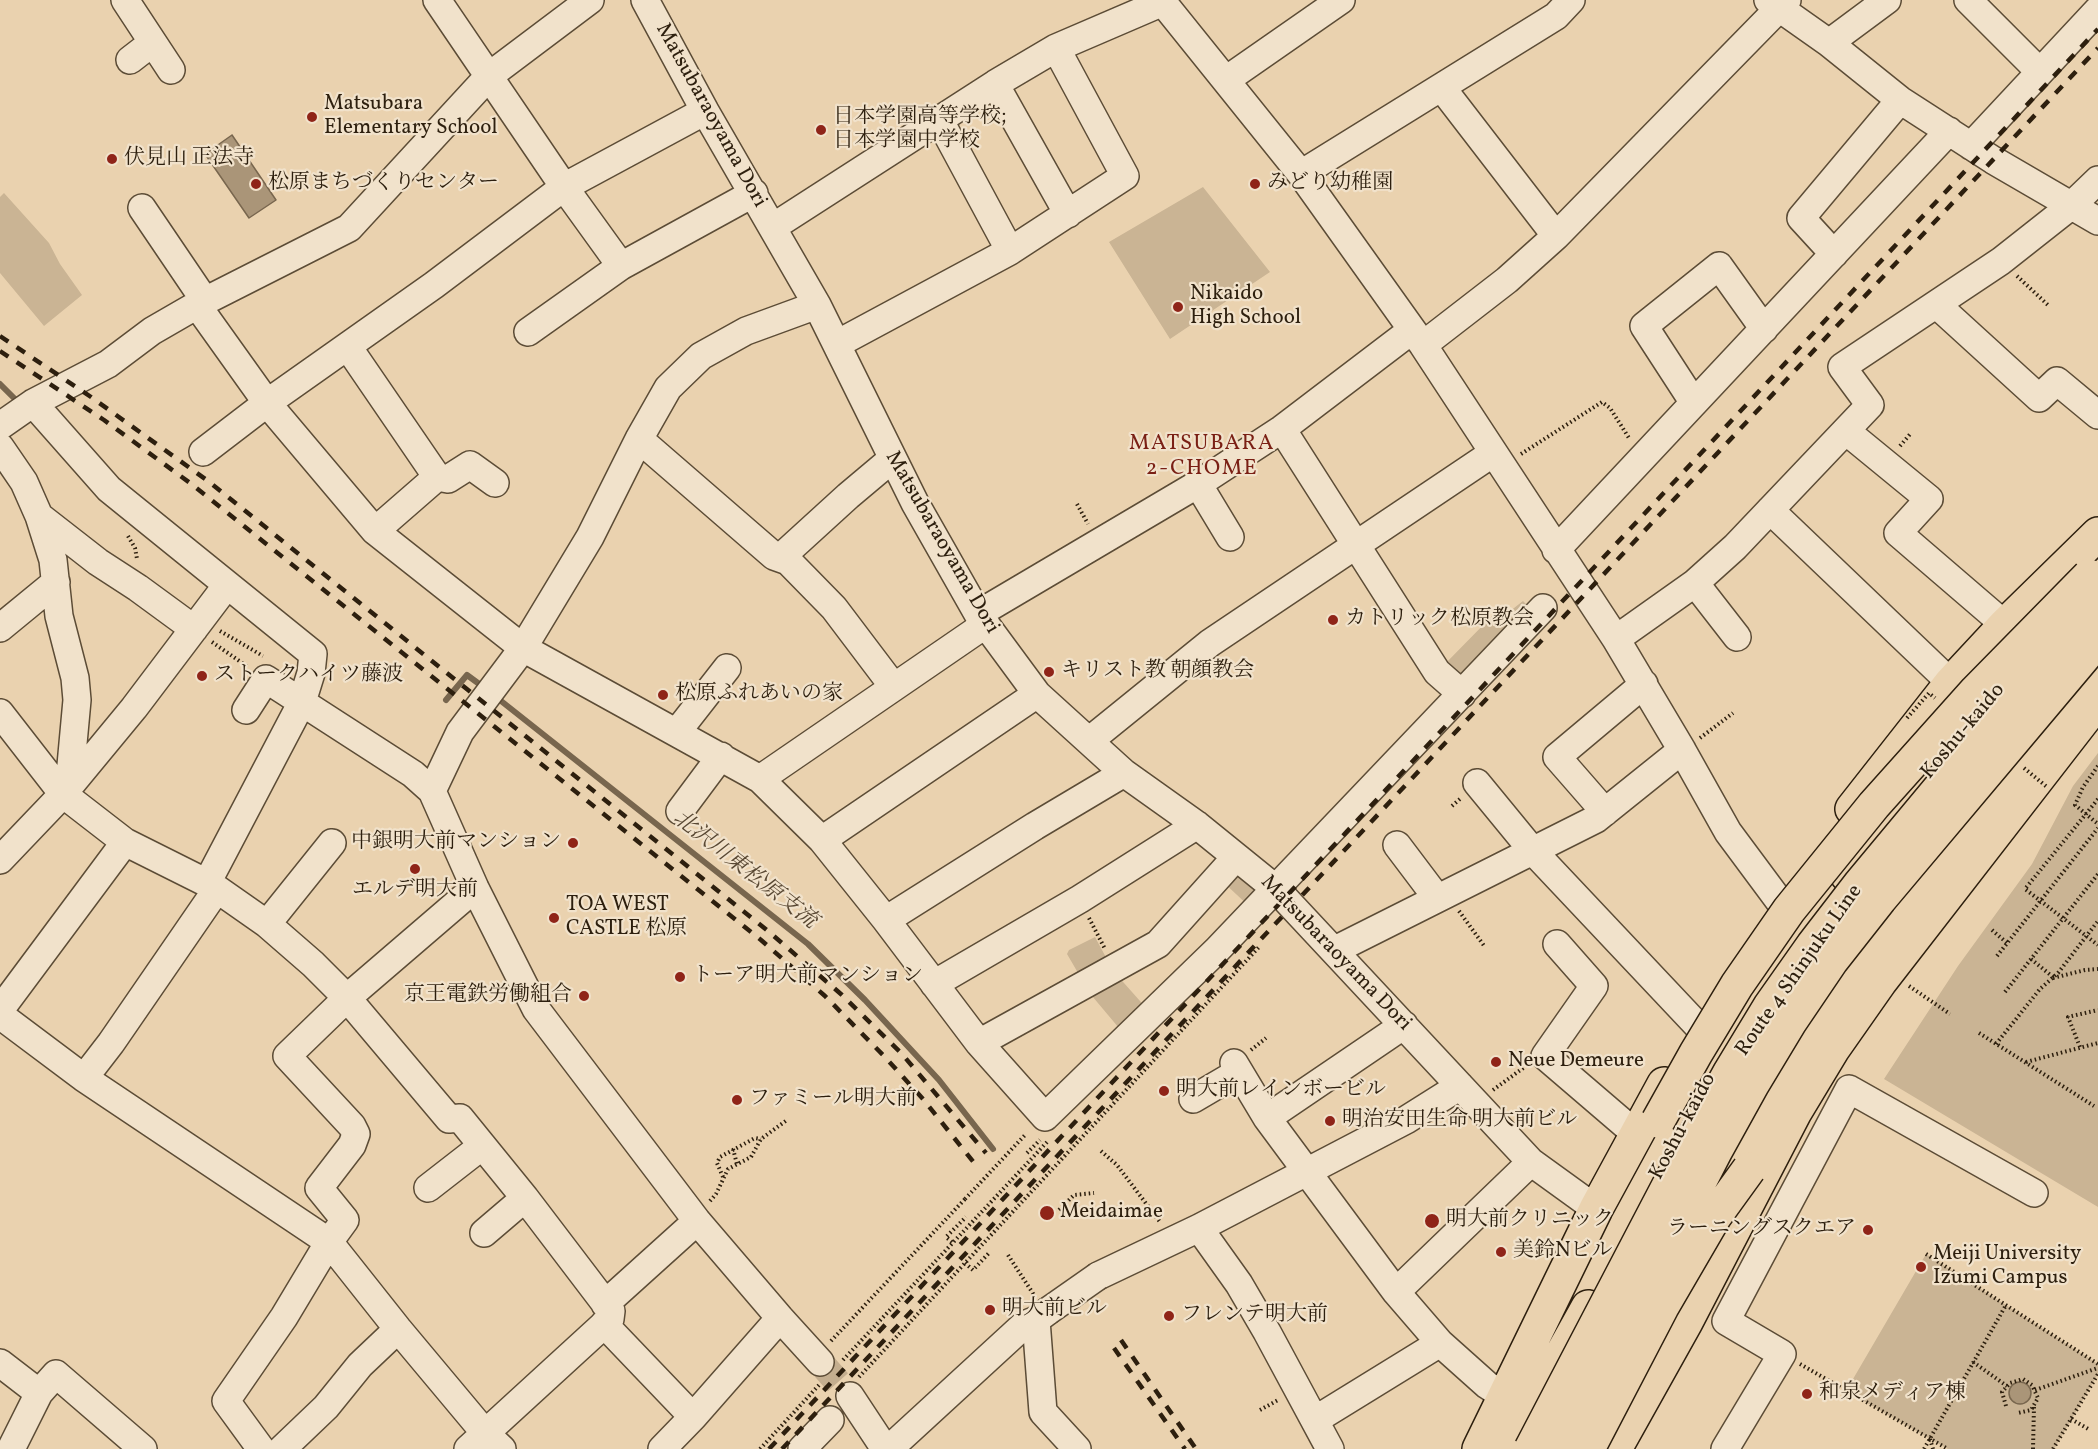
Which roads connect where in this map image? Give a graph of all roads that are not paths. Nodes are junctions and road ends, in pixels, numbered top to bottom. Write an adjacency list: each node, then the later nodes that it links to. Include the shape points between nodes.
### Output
1 (125, 0): 12 (street)
2 (436, 0): 18 (street)
3 (590, 0): 18 (street)
4 (645, 0): 23 (street, Matsubaraoyama Dori)
5 (1341, 0): 19 (street)
6 (1571, 0): 21 (street, via 1556,16)
7 (1887, 0): 13 (street)
8 (1968, 0): 17 (street)
9 (1162, 1): 14 (street); 19 (street)
10 (1778, 3): 13 (street); 36 (street)
11 (2098, 10): 17 (street)
12 (152, 43): 15 (street); 16 (street)
13 (1829, 43): 22 (street)
14 (1056, 48): 20 (street); 33 (street, via 1125,176)
15 (130, 60)
16 (171, 70)
17 (2039, 71): 26 (street)
18 (489, 75): 29 (street); 40 (street, via 349,228)
19 (1226, 80): 27 (street)
20 (995, 84): 24 (street); 33 (street)
21 (1442, 88): 27 (street); 36 (street)
22 (1900, 100): 25 (street); 38 (street, via 1801,218)
23 (705, 111): 29 (street); 30 (street, Matsubaraoyama Dori)
24 (940, 121): 35 (street); 37 (street)
25 (1949, 131): 26 (street); 38 (street)
26 (1971, 146): 31 (street)
27 (1301, 174): 45 (street)
28 (2098, 180): 31 (street)
29 (564, 187): 39 (street); 47 (street)
30 (754, 193): 35 (street, Matsubaraoyama Dori); 39 (street)
31 (2072, 206): 34 (street); 42 (street)
32 (142, 208): 40 (street)
33 (1068, 214): 37 (street)
34 (2098, 220)
35 (773, 227): 41 (street, Matsubaraoyama Dori)
36 (1556, 236): 45 (street, via 1507,280)
37 (1010, 251): 46 (street)
38 (1834, 254): 43 (street)
39 (621, 266): 44 (street)
40 (201, 303): 48 (street, via 152,331 108,364); 49 (street)
41 (817, 305): 46 (street, Matsubaraoyama Dori); 55 (street, via 746,331 701,356 668,388)
42 (1937, 305): 51 (street, via 2039,398 2057,381); 54 (street, via 1842,367 1870,405)
43 (1764, 329): 50 (street); 50 (street, via 1719,266 1644,326)
44 (528, 332)
45 (1417, 337): 53 (street); 59 (street)
46 (837, 344): 58 (street, Matsubaraoyama Dori)
47 (348, 347): 49 (street); 60 (street)
48 (33, 403): 52 (street); 76 (street, via 109,489)
49 (267, 403): 57 (street); 65 (street)
50 (1694, 403): 70 (street)
51 (2098, 416)
52 (0, 426)
53 (1282, 429): 62 (street); 69 (street)
54 (1846, 431): 63 (street); 80 (street, via 1929,499 1898,533)
55 (639, 439): 71 (street); 86 (street, via 590,537)
56 (0, 447): 64 (street, via 24,482)
57 (203, 452)
58 (892, 459): 71 (street); 79 (street, Matsubaraoyama Dori)
59 (1497, 459): 69 (street); 70 (street)
60 (437, 477): 61 (street, via 448,479 470,465); 65 (street)
61 (495, 483)
62 (1198, 484): 67 (street); 79 (street)
63 (1770, 510): 75 (street); 90 (street)
64 (39, 516): 74 (street); 82 (street)
65 (375, 531): 86 (street)
66 (2098, 534): 80 (highway)
67 (1230, 537)
68 (2098, 541): 176 (highway, via 2016,633 1798,922 1750,994 1672,1128)
69 (1356, 545): 94 (street, via 1437,672); 100 (street, via 1210,643)
70 (1556, 550): 84 (street)
71 (780, 558): 92 (street, via 788,561 834,608)
72 (2098, 566): 138 (highway, bridge, via 1874,805 1790,910 1737,985)
73 (2098, 577): 175 (highway, Koshu-kaido, via 2038,643 1879,835 1757,999 1716,1066)
74 (56, 582): 81 (street); 106 (street, via 59,616 77,700)
75 (1695, 583): 83 (street); 84 (street)
76 (227, 585): 82 (street); 96 (street, via 313,654)
77 (2098, 598): 177 (highway, Route 4 Shinjuku Line, bridge, via 1860,884 1770,1006 1693,1139)
78 (1542, 608): 94 (street)
79 (982, 619): 92 (street); 93 (street, Matsubaraoyama Dori)
80 (2005, 625): 90 (highway)
81 (0, 628)
82 (194, 629): 106 (street)
83 (1737, 636)
84 (1616, 639): 91 (street)
85 (2098, 640): 178 (highway, Route 4 Shinjuku Line, bridge, via 1880,899 1790,1022 1716,1150)
86 (523, 648): 99 (street); 107 (street, via 460,732)
87 (2098, 656): 180 (highway, via 1986,806 1857,967 1810,1034 1736,1162)
88 (727, 668): 99 (street)
89 (2098, 671): 179 (highway, via 1915,881 1805,1027 1730,1156)
90 (1951, 683): 122 (highway)
91 (1644, 684): 101 (street); 109 (street, via 1557,757)
92 (893, 686): 104 (street)
93 (1037, 694): 100 (street, Matsubaraoyama Dori); 111 (street)
94 (1462, 694): 120 (street)
95 (2098, 700): 179 (highway, bridge, via 1912,921 1822,1041 1749,1169 1715,1216 1662,1307); 181 (highway, via 1880,982 1833,1049 1795,1112)
96 (302, 702): 97 (street, via 266,679); 107 (street, via 413,774); 118 (street)
97 (246, 710)
98 (0, 713): 106 (street)
99 (677, 732): 102 (street)
100 (1089, 741): 103 (street, Matsubaraoyama Dori)
101 (1682, 750): 109 (street); 122 (street, via 1728,832)
102 (721, 756): 104 (street); 108 (street)
103 (1124, 773): 110 (street, Matsubaraoyama Dori); 123 (street)
104 (760, 778): 111 (street)
105 (1477, 783): 115 (street)
106 (66, 791): 112 (street); 117 (street)
107 (432, 791): 119 (street)
108 (680, 811)
109 (1605, 812): 115 (street)
110 (1197, 825): 116 (street, Matsubaraoyama Dori); 127 (street)
111 (822, 840): 123 (street)
112 (124, 842): 118 (street); 129 (street)
113 (332, 843): 124 (street)
114 (1397, 845): 121 (street)
115 (1532, 850): 121 (street); 132 (street)
116 (1236, 857): 120 (street, Matsubaraoyama Dori); 133 (street, via 1158,944)
117 (0, 860)
118 (212, 886): 124 (street); 134 (street, via 111,1043)
119 (475, 888): 128 (street); 146 (street, via 536,1009)
120 (1276, 889): 126 (street, Matsubaraoyama Dori); 133 (street, via 1041,1131)
121 (1442, 896): 126 (street)
122 (1779, 902): 132 (highway)
123 (886, 920): 127 (street)
124 (267, 924): 128 (street)
125 (1557, 944): 138 (street, via 1594,986 1545,1056)
126 (1335, 950): 131 (street, Matsubaraoyama Dori)
127 (934, 984): 133 (street)
128 (347, 999): 139 (street, via 449,1119 460,1118); 149 (street, via 287,1056 356,1134 319,1188 345,1220)
129 (0, 1010)
130 (0, 1015): 134 (street)
131 (1404, 1025): 135 (street, Matsubaraoyama Dori); 137 (street)
132 (1697, 1025): 138 (highway)
133 (979, 1043)
134 (84, 1078): 149 (street)
135 (1468, 1094): 140 (street, Matsubaraoyama Dori); 141 (street, via 1406,1120)
136 (1193, 1100): 137 (street, via 1236,1068)
137 (1267, 1118): 141 (street)
138 (1647, 1127): 145 (highway); 160 (highway, via 1562,1299)
139 (482, 1146): 142 (street); 144 (street)
140 (1531, 1162): 145 (street, Matsubaraoyama Dori); 150 (street)
141 (1307, 1172): 147 (street); 150 (street)
142 (428, 1188)
143 (2034, 1193): 182 (street, via 1849,1089 1726,1321 1782,1354)
144 (525, 1198): 148 (street); 152 (street)
145 (1596, 1209): 160 (highway)
146 (695, 1218): 152 (street); 153 (street)
147 (1199, 1228): 151 (street, bridge, via 1098,1276); 163 (street, via 1239,1284)
148 (484, 1233)
149 (329, 1242): 154 (street); 167 (street, via 284,1317 226,1401)
150 (1396, 1292): 155 (street)
151 (1040, 1309): 171 (street); 172 (street, via 1042,1412)
152 (604, 1314): 161 (street); 164 (street)
153 (780, 1318): 157 (street); 161 (street)
154 (398, 1329): 164 (street); 168 (street)
155 (1440, 1343): 160 (street); 163 (street)
156 (0, 1363): 159 (street)
157 (825, 1365)
158 (852, 1390): 171 (street)
159 (39, 1393): 165 (street); 166 (street, via 56,1374)
160 (1504, 1396): 174 (highway)
161 (693, 1417): 169 (street)
162 (830, 1420): 170 (street)
163 (1315, 1420): 173 (street)
164 (485, 1444)
165 (11, 1449)
166 (143, 1449)
167 (261, 1449)
168 (282, 1449)
169 (662, 1449)
170 (802, 1449)
171 (887, 1449)
172 (1077, 1449)
173 (1330, 1449)
174 (1479, 1449)
175 (1509, 1449)
176 (1518, 1449)
177 (1531, 1449)
178 (1562, 1449)
179 (1586, 1449)
180 (1606, 1449)
181 (1615, 1449)
182 (1725, 1449)

